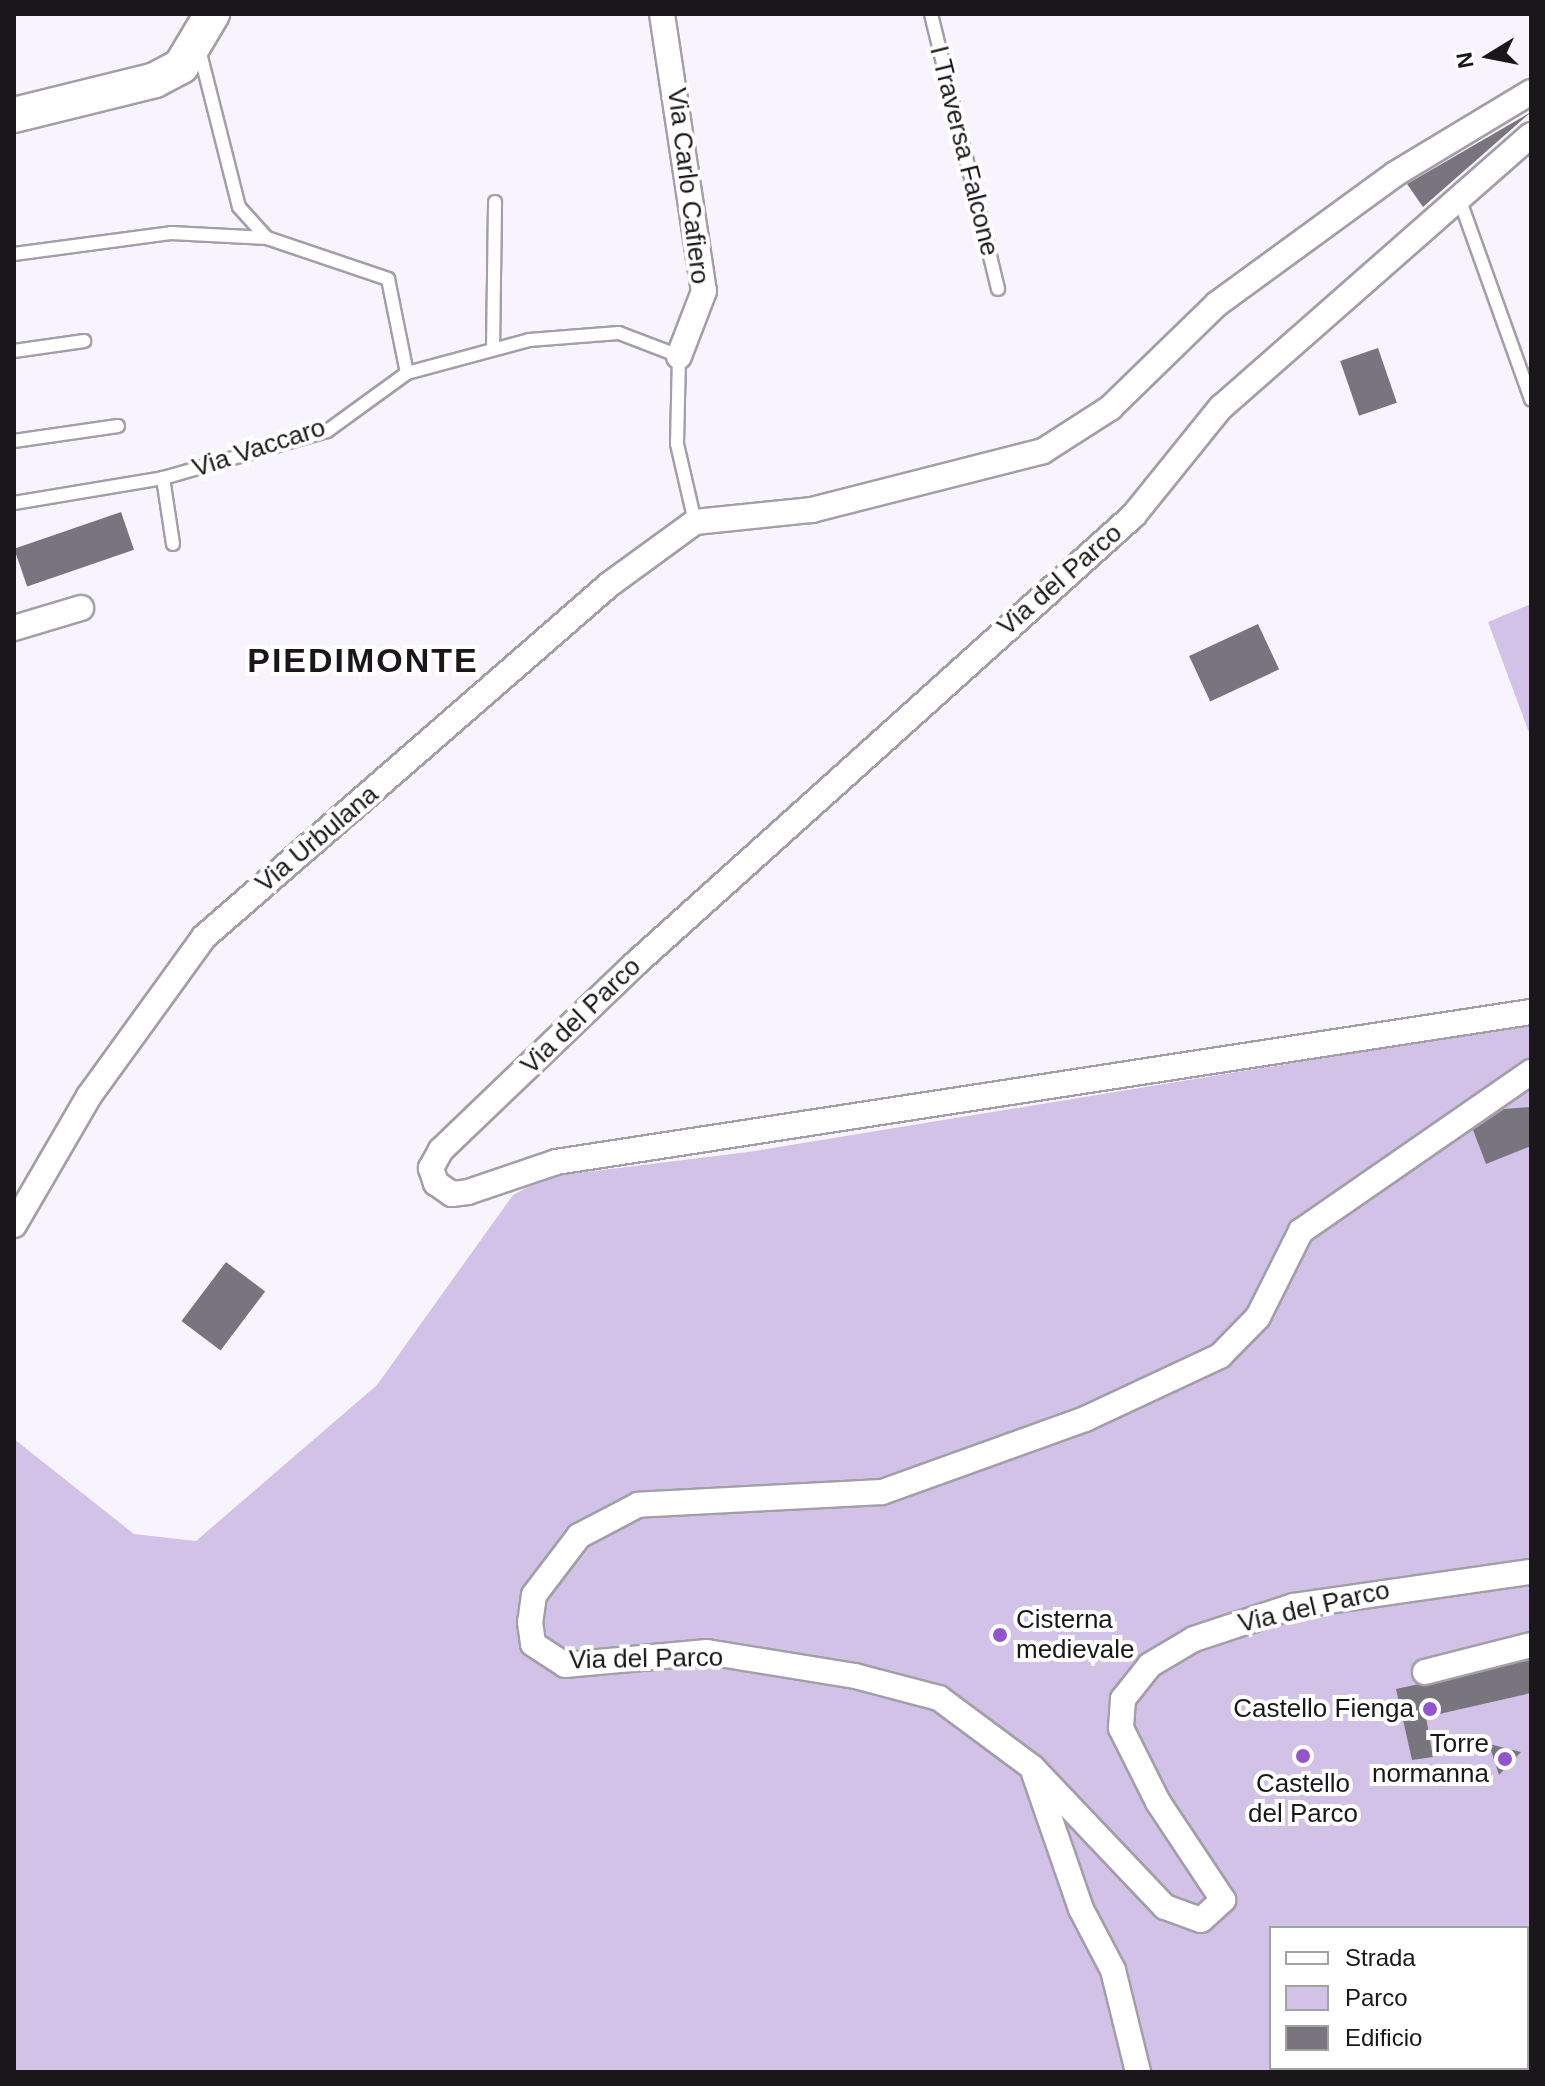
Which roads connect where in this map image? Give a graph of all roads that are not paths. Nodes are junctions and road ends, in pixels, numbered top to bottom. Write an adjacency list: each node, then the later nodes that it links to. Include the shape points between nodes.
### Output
1 (212, 14): 4 (main road)
2 (662, 14): 16 (street, Via Carlo Cafiero, via 704,291)
3 (931, 14): 12 (lane, I Traversa Falcone)
4 (198, 46): 6 (main road, via 155,80); 10 (lane, via 239,207)
5 (1531, 92): 23 (street, via 1395,174 1217,304 1110,408 1043,451 812,510)
6 (14, 115)
7 (1531, 135): 8 (street, Via del Parco)
8 (1459, 198): 18 (lane); 27 (street, Via del Parco, via 1221,407 1134,515 635,964 441,1150 431,1168 436,1183 452,1194 468,1192 556,1162)
9 (495, 202): 14 (lane)
10 (267, 238): 11 (lane, via 171,233); 17 (lane, via 388,279)
11 (14, 254)
12 (998, 289)
13 (84, 341): 15 (lane)
14 (493, 349): 16 (lane, via 619,333); 17 (lane)
15 (14, 351)
16 (679, 356): 23 (lane, via 677,444)
17 (407, 373): 21 (lane, Via Vaccaro, via 327,431)
18 (1531, 399)
19 (118, 426): 20 (lane)
20 (14, 441)
21 (163, 478): 22 (lane); 24 (lane, Via Vaccaro)
22 (14, 503)
23 (695, 522): 29 (street, Via Urbulana, via 525,651 457,723 204,937 89,1096)
24 (173, 544)
25 (81, 608): 26 (street)
26 (14, 628)
27 (1531, 1012)
28 (1531, 1072): 33 (street, Via del Parco, via 1301,1231 1258,1317 1220,1356 1085,1419 882,1492 638,1505 579,1536 534,1595 533,1644 565,1665 707,1652 855,1676 939,1698)
29 (14, 1225)
30 (1531, 1572): 33 (street, Via del Parco, via 1294,1606 1194,1639 1140,1674 1123,1699 1121,1728 1158,1802 1223,1900 1201,1920 1165,1907)
31 (1531, 1645): 32 (street)
32 (1425, 1672)
33 (1032, 1767): 34 (street, via 1081,1909 1113,1970)
34 (1138, 2072)

